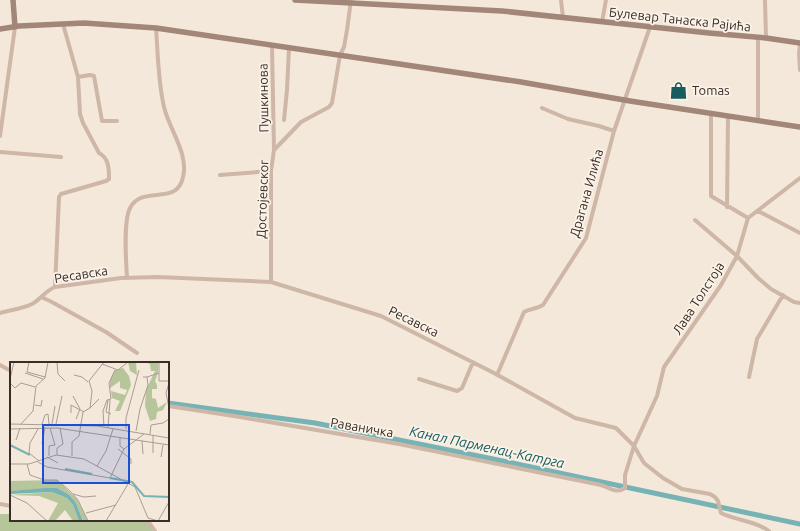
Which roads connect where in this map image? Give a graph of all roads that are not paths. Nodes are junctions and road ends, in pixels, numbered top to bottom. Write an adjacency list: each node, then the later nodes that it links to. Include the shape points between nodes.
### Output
1 (13, 0): 11 (street)
2 (295, 0): 3 (street, Булевар Танаска Рајића)
3 (300, 0): 7 (street, Булевар Танаска Рајића)
4 (561, 0): 8 (street)
5 (606, 0): 9 (street)
6 (765, 0): 16 (street)
7 (351, 1): 8 (street, Булевар Танаска Рајића, via 502,11); 20 (street, Достојевског, via 344,47)
8 (563, 18): 9 (street, Булевар Танаска Рајића)
9 (602, 22): 12 (street, Булевар Танаска Рајића)
10 (63, 24): 11 (street); 13 (street); 22 (street)
11 (15, 27): 14 (street); 32 (street)
12 (650, 27): 15 (street, Булевар Танаска Рајића); 23 (street)
13 (156, 28): 18 (street); 45 (street, via 158,73 165,109 184,162 184,176 176,191 140,198 129,209)
14 (0, 29)
15 (758, 37): 16 (street, Булевар Танаска Рајића); 28 (street)
16 (766, 38): 17 (street, Булевар Танаска Рајића)
17 (800, 44): 21 (street)
18 (272, 45): 19 (street); 33 (street, Пушкинова)
19 (289, 48): 20 (street); 27 (street)
20 (340, 55): 23 (street); 33 (street, Достојевског, via 334,97 329,107 301,122)
21 (800, 70)
22 (78, 77): 29 (street, via 94,76 102,121); 47 (street, via 80,114 99,153 107,161 109,179 61,194 59,197)
23 (624, 100): 25 (street); 31 (street, Драгана Илића)
24 (542, 108): 31 (street, via 568,119)
25 (711, 113): 26 (street); 39 (street, via 711,196)
26 (728, 116): 28 (street); 39 (street)
27 (284, 120)
28 (758, 120): 30 (street)
29 (117, 121)
30 (800, 127)
31 (614, 132): 56 (street, Драгана Илића, via 586,238 543,305 524,312)
32 (0, 136)
33 (274, 150): 36 (street, Достојевског)
34 (0, 152): 35 (street)
35 (61, 156)
36 (271, 172): 37 (street); 46 (street, Достојевског)
37 (220, 175)
38 (800, 178): 40 (street)
39 (727, 207): 41 (street)
40 (758, 211): 41 (street); 43 (street)
41 (748, 218): 44 (street, Лава Толстоја)
42 (695, 220): 44 (street)
43 (800, 233)
44 (737, 256): 48 (street, via 767,286); 60 (street, Лава Толстоја, via 721,285 664,367 657,396)
45 (126, 278): 46 (street, Ресавска); 47 (street, Ресавска)
46 (271, 282): 53 (street, Ресавска, via 381,316)
47 (55, 287): 49 (street, Ресавска)
48 (783, 295): 50 (street); 57 (street, via 757,339)
49 (41, 297): 51 (street, Ресавска, via 26,306); 52 (street, via 106,332)
50 (800, 304)
51 (0, 313)
52 (137, 353)
53 (473, 362): 56 (street, Ресавска); 58 (street, via 462,388 458,391)
54 (0, 366): 55 (street)
55 (10, 371)
56 (497, 375): 60 (street, Ресавска, via 575,418 616,428)
57 (749, 376)
58 (420, 379)
59 (169, 406): 60 (street, Раваничка, via 399,444 601,485 615,491 625,487)
60 (634, 446): 65 (street, Ресавска, via 644,463 663,478 682,489 710,494 718,501 720,513 760,525)
61 (0, 504): 62 (street)
62 (10, 506)
63 (148, 521): 64 (street)
64 (155, 531)
65 (769, 531)

